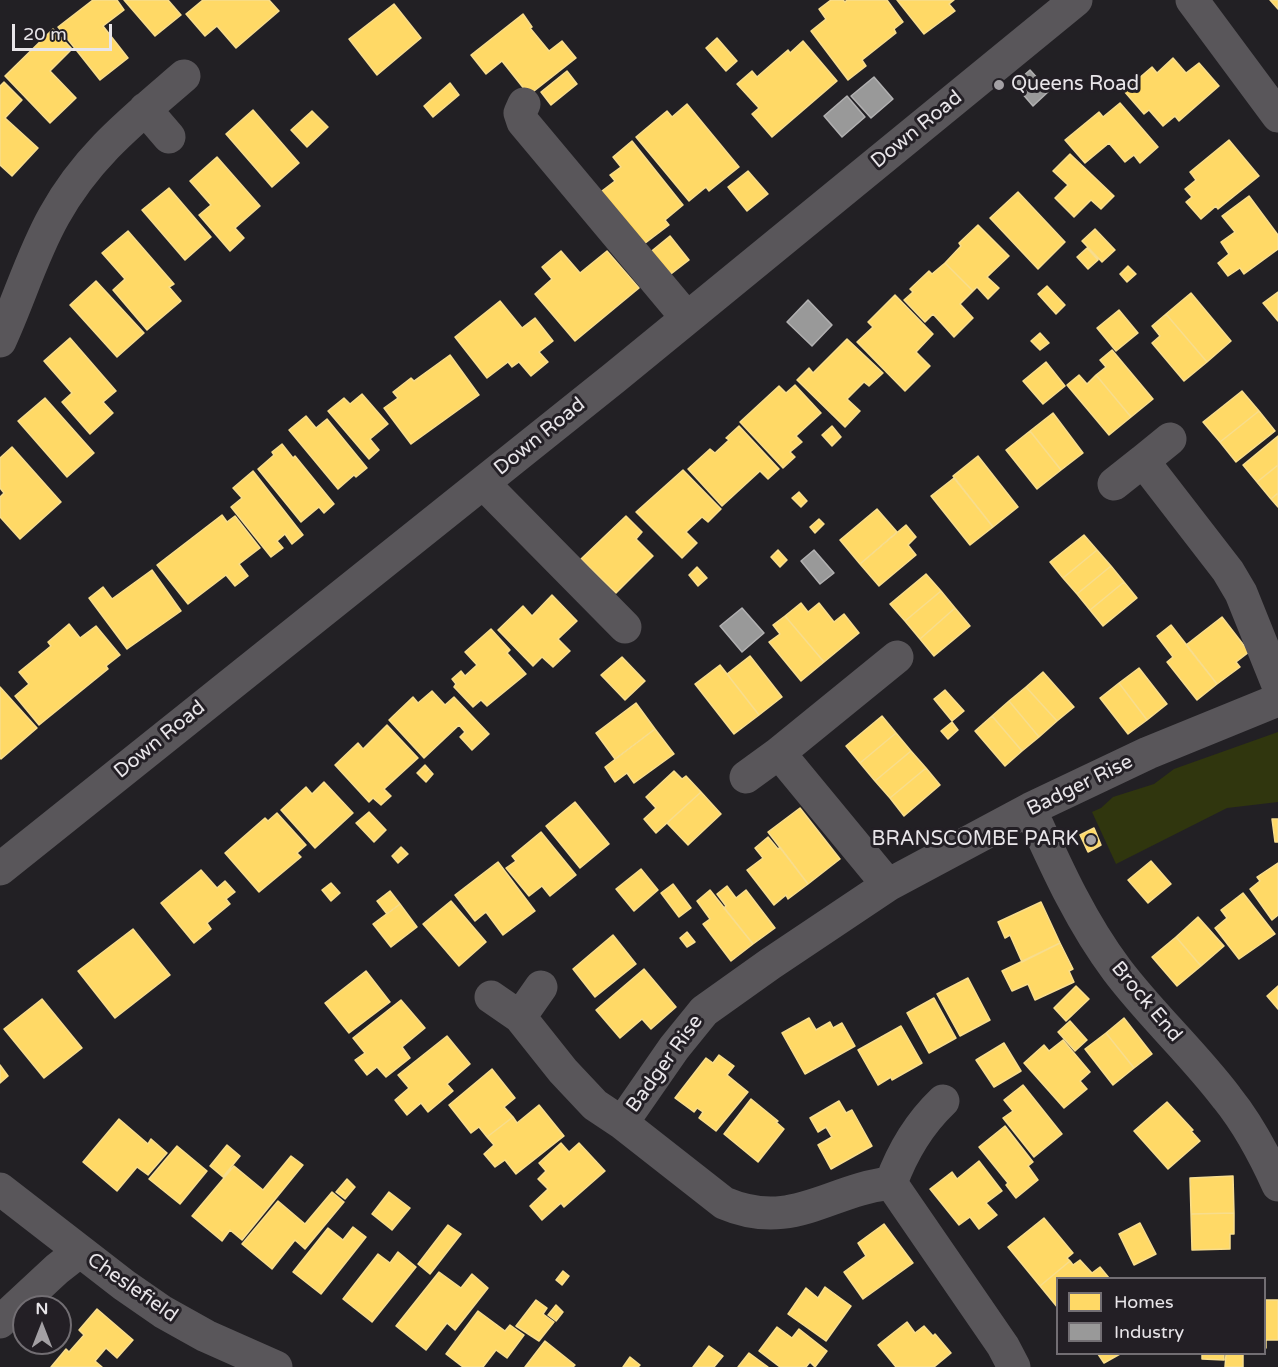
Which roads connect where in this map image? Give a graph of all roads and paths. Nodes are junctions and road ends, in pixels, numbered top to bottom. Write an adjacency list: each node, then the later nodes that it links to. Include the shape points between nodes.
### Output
1 (1076, 0): 8 (street, Down Road)
2 (1192, 0): 6 (street)
3 (184, 76): 5 (street)
4 (524, 104): 8 (street, via 520,113 523,122)
5 (145, 109): 7 (street); 9 (street, via 108,143 70,190 43,238)
6 (1278, 116)
7 (169, 137)
8 (687, 318): 12 (street, Down Road)
9 (0, 341)
10 (1170, 439): 11 (street)
11 (1143, 461): 13 (street); 16 (street, via 1231,576)
12 (483, 483): 14 (street); 21 (street, Down Road)
13 (1114, 484)
14 (625, 627)
15 (897, 657): 18 (street)
16 (1278, 685)
17 (1278, 700): 20 (street, Badger Rise, via 1149,753)
18 (779, 753): 19 (street); 22 (street)
19 (746, 777)
20 (1030, 809): 22 (street, Badger Rise); 29 (street, Brock End, via 1058,871 1099,943 1138,997 1228,1098)
21 (0, 869)
22 (888, 885): 27 (street, Badger Rise, via 704,1011)
23 (541, 987): 25 (street)
24 (490, 997): 25 (street, Badger Rise)
25 (520, 1017): 27 (street, Badger Rise, via 578,1089)
26 (944, 1101): 28 (street, via 918,1130)
27 (622, 1123): 28 (street, Badger Rise, via 715,1198 755,1214 794,1212)
28 (891, 1183): 34 (street)
29 (1278, 1185)
30 (0, 1190): 31 (street, Cheslefield)
31 (80, 1251): 32 (street); 33 (street, Cheslefield, via 163,1312)
32 (0, 1322)
33 (276, 1367)
34 (1014, 1367)

